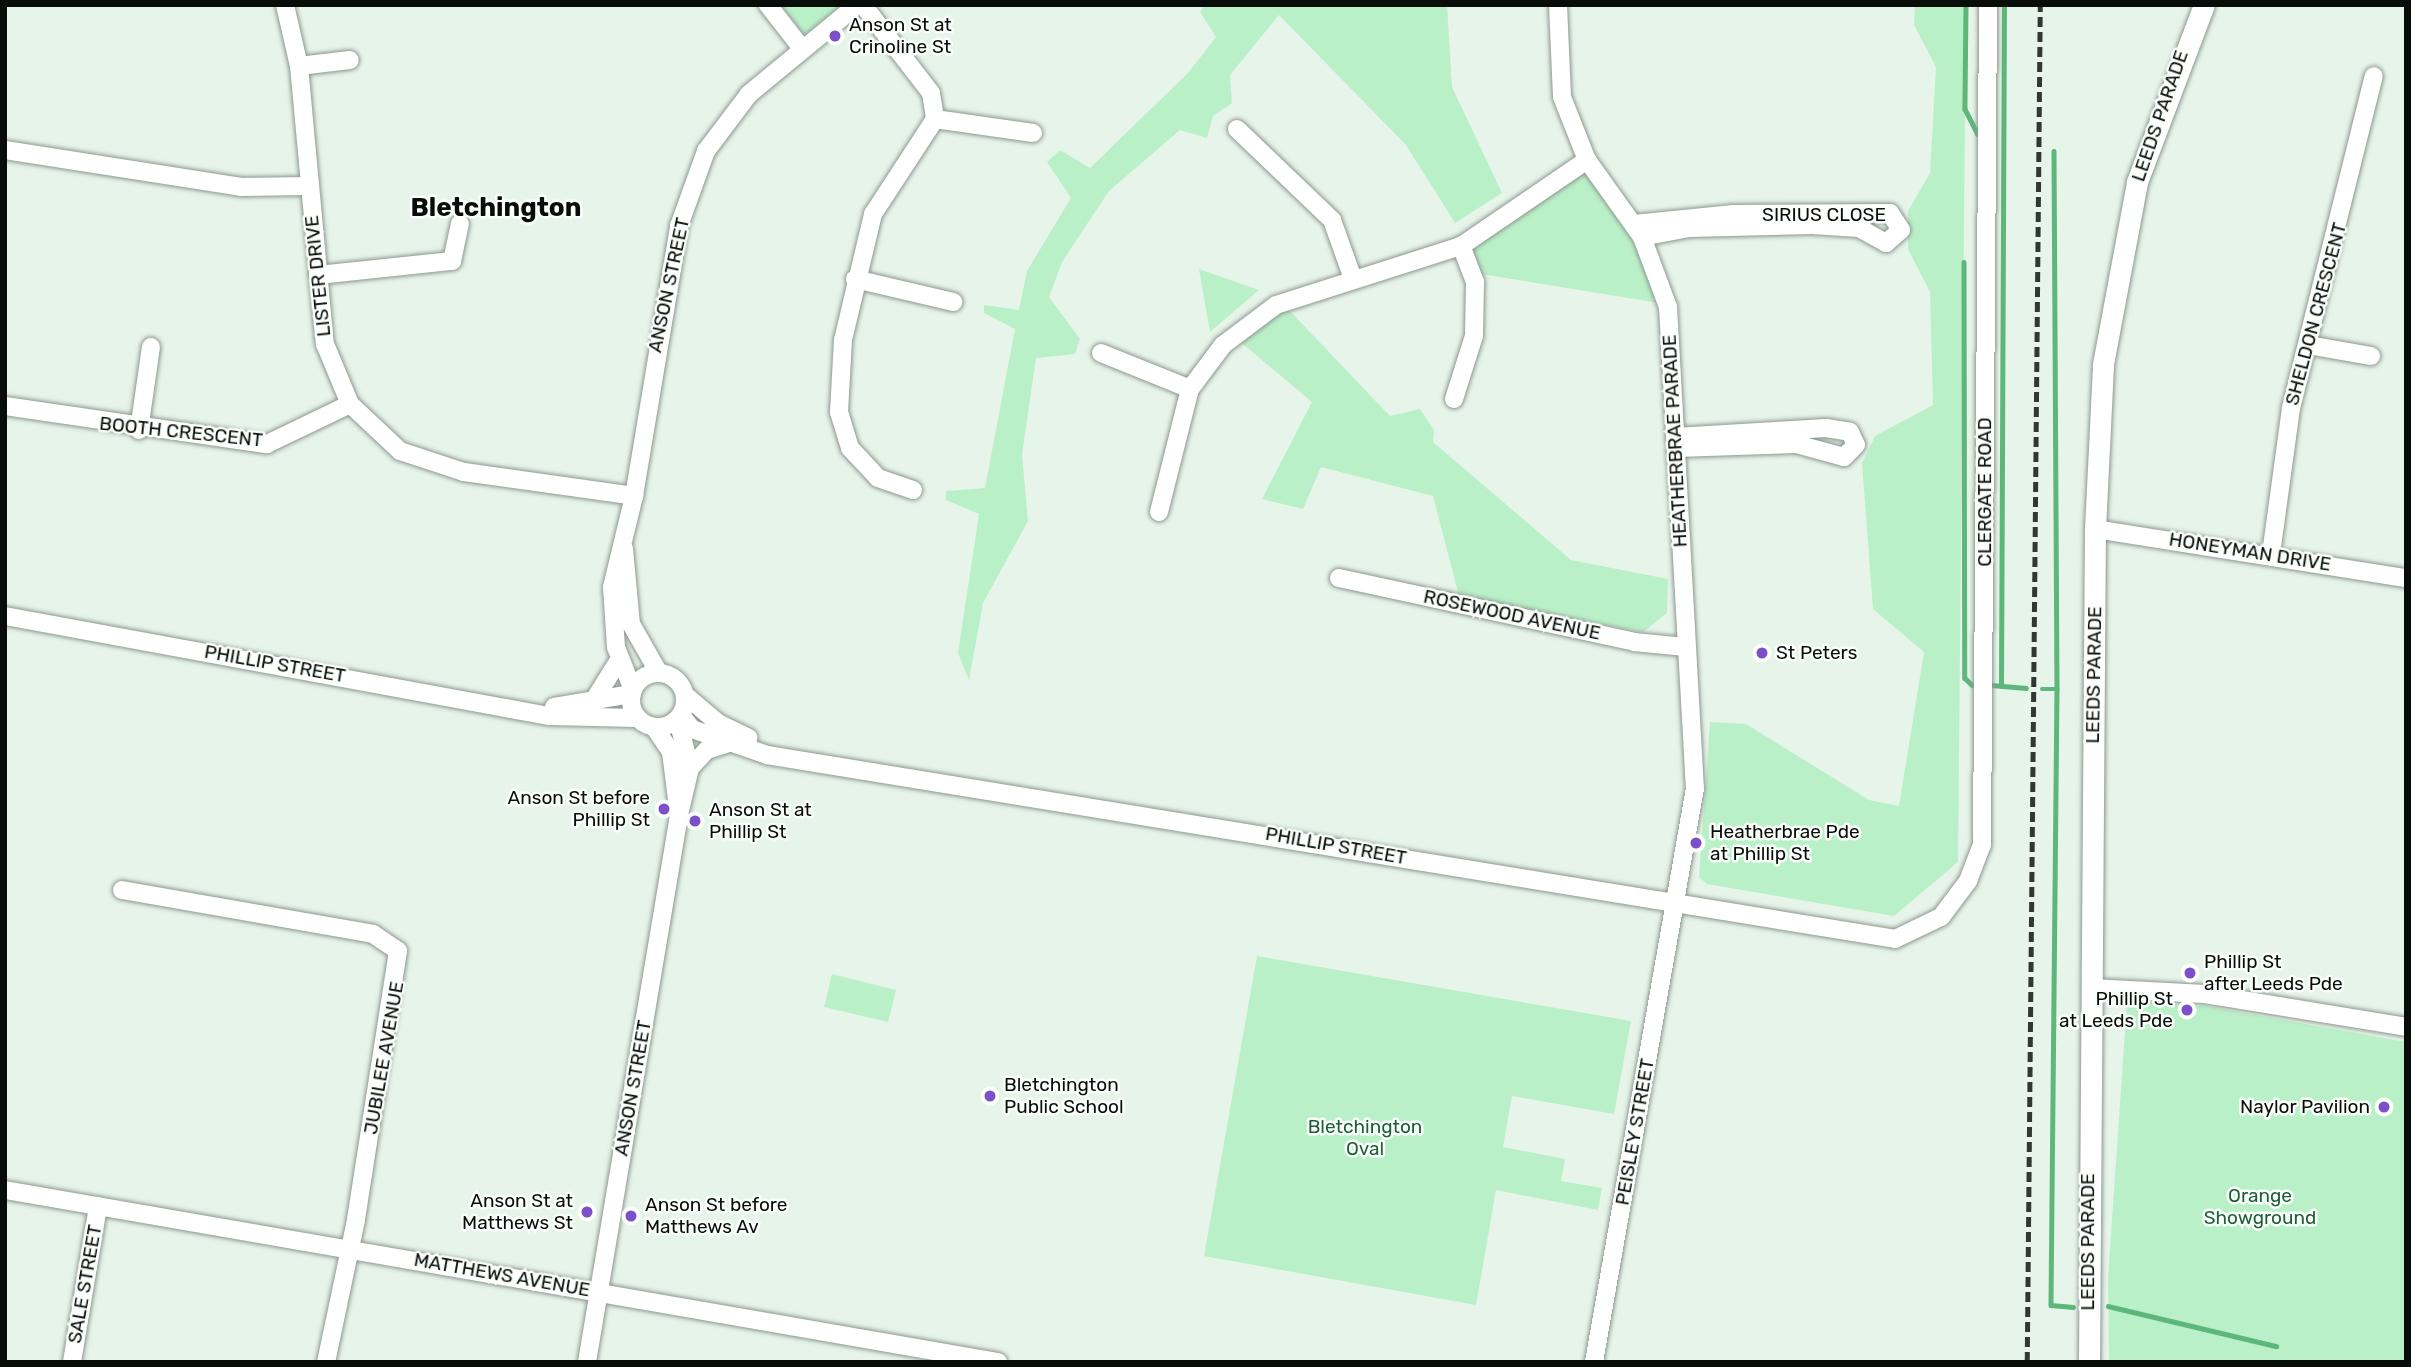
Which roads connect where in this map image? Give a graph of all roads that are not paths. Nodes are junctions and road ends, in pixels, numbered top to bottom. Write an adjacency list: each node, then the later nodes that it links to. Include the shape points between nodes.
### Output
1 (285, 5): 10 (street, LISTER DRIVE)
2 (768, 5): 8 (street)
3 (857, 5): 8 (street, ANSON STREET)
4 (863, 5): 12 (street, via 931,93)
5 (1558, 5): 16 (street, HEATHERBRAE PARADE, via 1562,97)
6 (1989, 5): 60 (street, CLERGATE ROAD, via 1982,845 1968,881 1941,917)
7 (2204, 5): 38 (main road, LEEDS PARADE, via 2160,110 2123,232 2103,364)
8 (800, 47): 36 (street, ANSON STREET, via 749,94 706,151 683,213)
9 (350, 60): 10 (street)
10 (299, 66): 17 (street, LISTER DRIVE)
11 (2374, 76): 25 (street, SHELDON CRESCENT)
12 (935, 119): 14 (street); 22 (street, via 873,214)
13 (1237, 129): 23 (street, via 1332,220)
14 (1033, 132)
15 (5, 150): 17 (street, via 241,187)
16 (1587, 160): 19 (street, HEATHERBRAE PARADE); 20 (street)
17 (308, 186): 21 (street, LISTER DRIVE)
18 (460, 224): 21 (street, via 452,261)
19 (1638, 230): 19 (street, SIRIUS CLOSE, via 1733,214 1890,213 1901,230 1886,243 1859,228 1812,225); 34 (street, HEATHERBRAE PARADE, via 1668,307)
20 (1461, 246): 23 (street); 30 (street, via 1475,282 1474,337)
21 (318, 275): 31 (street, LISTER DRIVE, via 325,344)
22 (855, 279): 24 (street); 35 (street, via 843,340 839,412 850,448 878,478)
23 (1353, 279): 29 (street, via 1276,305 1223,345)
24 (953, 302)
25 (2308, 345): 28 (street); 40 (street, SHELDON CRESCENT, via 2291,408)
26 (151, 347): 33 (street)
27 (1101, 353): 29 (street)
28 (2371, 356)
29 (1190, 389): 37 (street)
30 (1454, 399)
31 (350, 404): 33 (street, BOOTH CRESCENT, via 267,444); 36 (street, LISTER DRIVE, via 400,451 464,472)
32 (5, 406): 33 (street, BOOTH CRESCENT)
33 (139, 430)
34 (1676, 443): 34 (street, via 1826,428 1850,432 1856,445 1844,457 1796,444); 44 (street, HEATHERBRAE PARADE)
35 (913, 490)
36 (634, 496): 39 (street, ANSON STREET)
37 (1159, 512)
38 (2095, 529): 40 (street, HONEYMAN DRIVE); 61 (main road, LEEDS PARADE)
39 (624, 549): 45 (street, ANSON STREET, via 616,557 611,607); 46 (street, ANSON STREET, via 631,624)
40 (2271, 554): 42 (street, HONEYMAN DRIVE)
41 (1339, 578): 44 (street, ROSEWOOD AVENUE, via 1634,642)
42 (2406, 578)
43 (5, 616): 50 (street, PHILLIP STREET)
44 (1686, 647): 59 (street, HEATHERBRAE PARADE, via 1695,788)
45 (619, 660): 47 (street, ANSON STREET); 49 (street)
46 (659, 673): 47 (street); 48 (street, via 678,681)
47 (632, 692): 49 (street, PHILLIP STREET); 52 (street)
48 (685, 695): 51 (street); 55 (street, PHILLIP STREET, via 718,723)
49 (591, 705): 50 (street, PHILLIP STREET)
50 (544, 711): 52 (street, PHILLIP STREET, via 569,719)
51 (679, 717): 53 (street); 54 (street, PHILLIP STREET, via 692,729); 56 (street, ANSON STREET)
52 (637, 718): 53 (street)
53 (655, 727): 57 (street, ANSON STREET, via 671,752)
54 (729, 743): 55 (street, PHILLIP STREET, via 767,755); 56 (street, via 707,750)
55 (777, 751): 59 (street, PHILLIP STREET)
56 (690, 768): 57 (street, ANSON STREET)
57 (679, 815): 66 (street, ANSON STREET)
58 (122, 890): 65 (street, JUBILEE AVENUE, via 373,934 398,951)
59 (1673, 903): 60 (street, PHILLIP STREET); 72 (street, PEISLEY STREET)
60 (1895, 939)
61 (2091, 988): 62 (street, via 2205,994); 73 (main road, LEEDS PARADE)
62 (2406, 1027)
63 (5, 1190): 64 (street, MATTHEWS AVENUE)
64 (98, 1206): 65 (street, MATTHEWS AVENUE); 68 (street, SALE STREET)
65 (348, 1248): 66 (street, MATTHEWS AVENUE); 69 (street, JUBILEE AVENUE)
66 (598, 1292): 67 (street, MATTHEWS AVENUE); 70 (street, ANSON STREET)
67 (930, 1354): 71 (street, MATTHEWS AVENUE)
68 (72, 1362)
69 (326, 1362)
70 (587, 1362)
71 (998, 1362)
72 (1594, 1362)
73 (2089, 1362)

